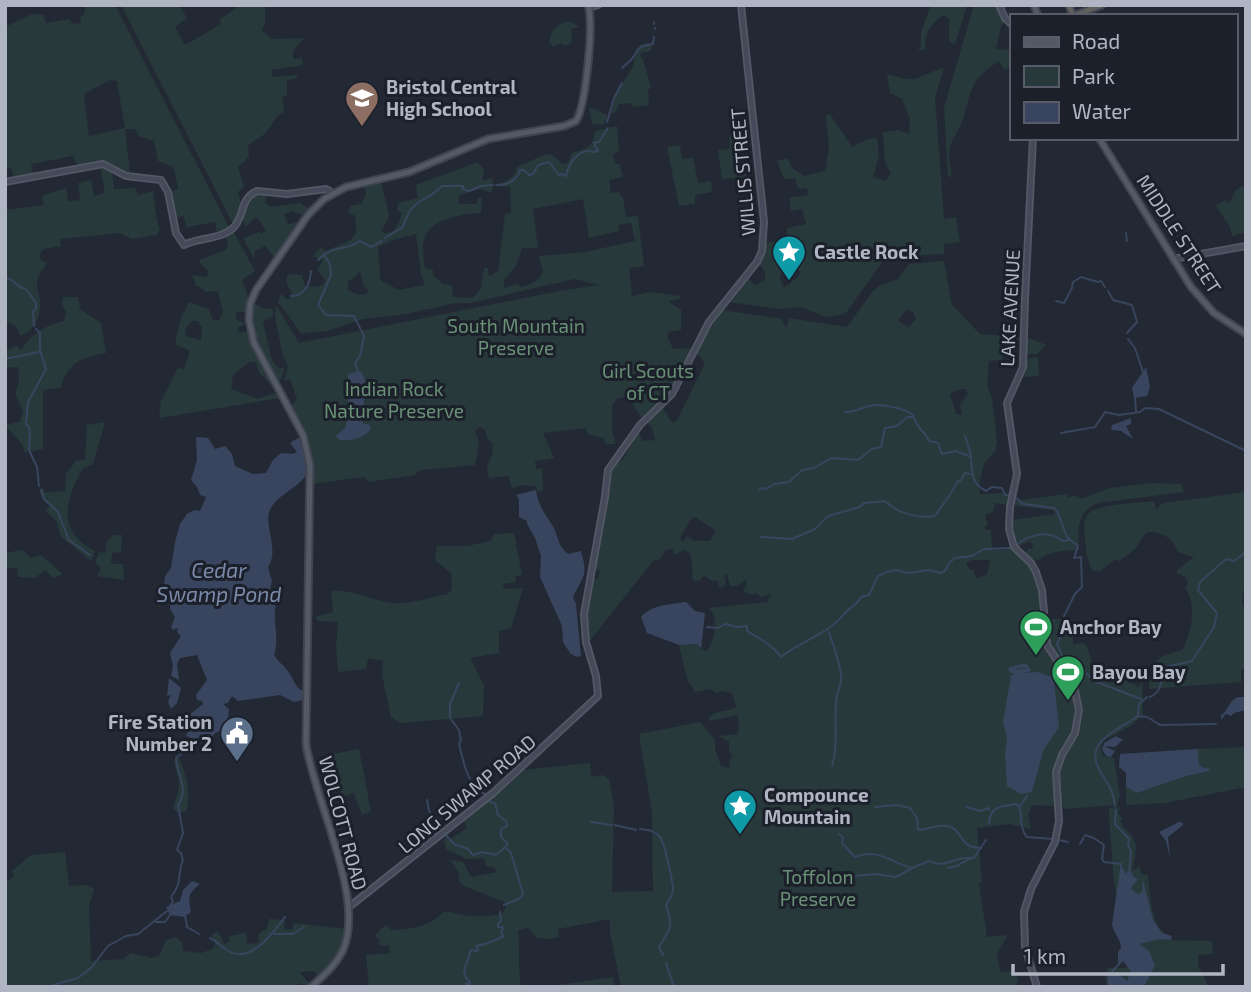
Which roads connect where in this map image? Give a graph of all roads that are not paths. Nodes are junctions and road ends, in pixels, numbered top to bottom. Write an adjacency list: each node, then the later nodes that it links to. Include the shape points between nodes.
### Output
1 (598, 5): 6 (main road)
2 (741, 5): 17 (main road, WILLIS STREET, via 764,222 761,255 708,324 672,394 640,425 608,470 584,614 584,635)
3 (999, 5): 9 (main road)
4 (1070, 5): 7 (highway)
5 (1101, 5): 7 (highway)
6 (588, 7): 13 (main road, via 591,34 582,108 574,122 488,139 409,172)
7 (1091, 9): 8 (highway)
8 (1078, 14)
9 (1010, 23)
10 (1033, 140): 20 (main road, LAKE AVENUE, via 1024,367 1007,403 1017,474 1009,525 1013,545 1038,577 1049,649 1074,686 1079,714 1056,772 1059,821 1055,842 1031,889 1024,916 1025,947)
11 (1100, 140): 15 (main road, MIDDLE STREET)
12 (5, 182): 13 (main road, via 103,164 126,176 161,180 176,233 184,244 224,235 237,223 245,199 257,191 286,194 326,189)
13 (333, 193): 18 (main road, WOLCOTT ROAD, via 308,215 257,287 249,320 254,343 300,431 310,461 306,744)
14 (1246, 246): 15 (main road)
15 (1173, 259): 16 (main road, MIDDLE STREET, via 1211,310)
16 (1246, 334)
17 (598, 696): 18 (main road, LONG SWAMP ROAD, via 493,793)
18 (349, 907): 19 (main road, WOLCOTT ROAD, via 344,949)
19 (312, 987)
20 (1037, 987)

